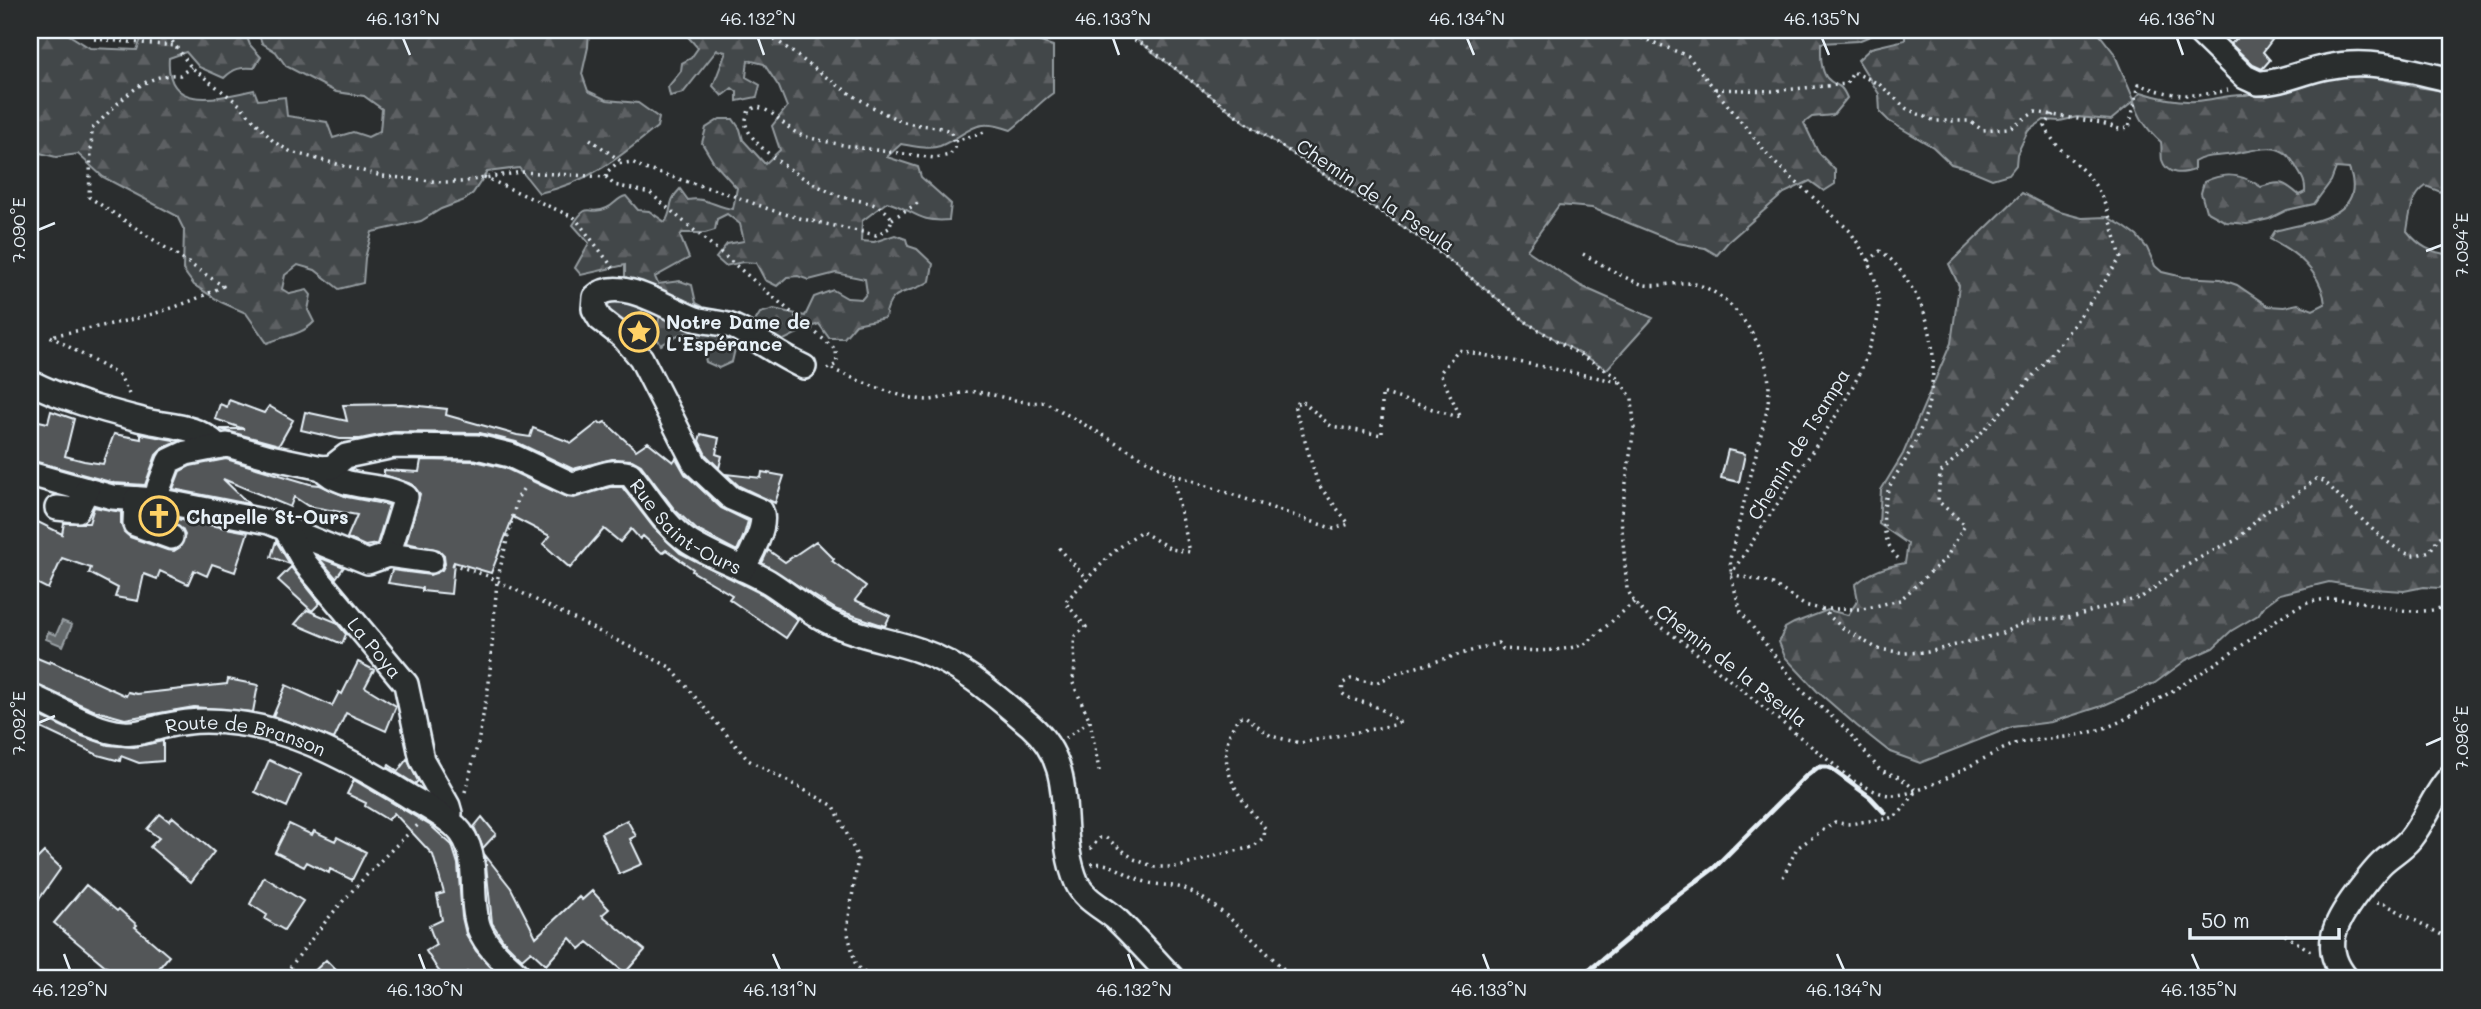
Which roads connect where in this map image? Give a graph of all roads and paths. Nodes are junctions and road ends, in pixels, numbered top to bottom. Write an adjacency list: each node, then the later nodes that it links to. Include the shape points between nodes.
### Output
1 (164, 30): 8 (path)
2 (762, 30): 16 (path, via 877,110 902,122 941,126)
3 (1087, 30): 6 (path, Chemin de la Pseula)
4 (1622, 30): 12 (path, Chemin de Tsampa, via 1688,56)
5 (2197, 30): 10 (street)
6 (1113, 31): 28 (path, Chemin de la Pseula, via 1145,45 1255,129 1426,242 1529,324 1607,369)
7 (94, 39): 8 (path)
8 (176, 46): 9 (path)
9 (191, 67): 18 (path, via 291,152 382,176 442,182); 29 (path, via 180,75 139,84 92,129 89,197 223,286 142,318 50,336 120,376)
10 (2244, 76): 11 (street, via 2262,84 2326,67 2362,64); 13 (path, via 2228,91 2195,96 2163,94 2139,84 2129,128)
11 (2451, 80)
12 (1715, 89): 13 (path, via 1847,84 1853,72 1878,84 1908,109 1935,121 1970,121 1982,130 2009,128 2035,111); 23 (path, Chemin de Tsampa, via 1773,161 1850,231)
13 (2054, 113): 51 (path, via 2045,126 2053,143 2090,177 2108,210 2121,257 2084,313 2032,377 1940,473 1938,501 1965,526 1946,558 1900,600 1863,609)
14 (988, 131): 16 (path)
15 (590, 139): 17 (path)
16 (955, 141): 21 (path, via 950,155 935,158 870,149 803,137 775,114 757,107 749,110 745,122 750,135 781,165 838,195 887,211)
17 (622, 162): 19 (path, via 615,163); 21 (path, via 771,210 852,230 876,235 890,228)
18 (484, 177): 19 (path, via 522,172); 24 (path, via 575,218)
19 (606, 177): 26 (path, via 614,185 650,193 836,350 837,364)
20 (921, 201): 21 (path)
21 (892, 219)
22 (1583, 254): 46 (path, via 1640,283 1683,282 1718,295 1744,321 1762,354 1770,387 1767,410 1730,558)
23 (1869, 261): 43 (path, via 1880,251 1904,274 1925,310 1934,369 1928,409 1887,492 1886,537); 46 (path, Chemin de Tsampa, via 1879,303 1872,344 1861,371)
24 (624, 289): 25 (street, via 697,320 735,327); 45 (street, via 600,291 595,297 594,309 600,319 641,358 695,464 731,498 761,510 764,516)
25 (804, 367): 26 (path)
26 (832, 369): 34 (path, via 928,400 974,391 1029,404 1045,402)
27 (30, 382): 30 (street, via 82,403 147,421 187,426)
28 (1622, 383): 34 (path, via 1458,350 1440,373 1461,418 1382,393 1382,435 1331,426 1302,401 1294,405 1318,484 1349,524 1334,529); 49 (path, Chemin de la Pseula, via 1632,398 1634,428 1621,536 1627,589)
29 (130, 397)
30 (217, 445): 31 (street); 36 (street, via 169,461 159,487)
31 (322, 468): 32 (street, Rue Saint-Ours, via 359,452 434,445 477,447 510,455); 42 (street, via 331,478 406,498)
32 (538, 469): 45 (street, Rue Saint-Ours, via 570,484 606,472 631,474 670,527 687,541); 48 (path, via 517,499)
33 (30, 474): 35 (street)
34 (1172, 474): 47 (path, via 1191,552 1171,549 1141,531 1112,553)
35 (87, 490): 36 (street); 37 (street, via 77,510)
36 (146, 500): 39 (street, via 228,512); 40 (street, via 135,524)
37 (57, 508)
38 (2451, 527): 51 (path, via 2430,551 2414,555 2397,550 2324,481 2316,479 2267,510 2237,540 2214,549 2141,597 2068,618 2026,622 2000,634 1928,652 1905,653 1878,649)
39 (285, 528): 42 (street, via 368,562); 58 (street, La Poya, via 312,573 406,684 422,760 450,813)
40 (171, 537)
41 (1059, 548): 47 (path)
42 (388, 555): 44 (street)
43 (1899, 559)
44 (431, 561): 48 (path, via 458,564)
45 (742, 569): 54 (street, Rue Saint-Ours, via 829,622 947,663 1031,726)
46 (1731, 574): 51 (path, via 1773,584 1804,605); 57 (path, via 1741,612 1801,690 1845,728 1880,770)
47 (1088, 580): 53 (path, via 1065,602 1086,627 1075,636 1077,668 1072,681)
48 (496, 581): 58 (path, via 484,712 462,803); 68 (path, via 670,667 748,760 834,806 858,858 847,930 856,965)
49 (1634, 602): 57 (path, Chemin de la Pseula, via 1854,780 1885,795); 59 (path, via 1579,646 1534,651 1503,649 1498,643 1376,683 1351,679 1343,683 1342,693 1347,698 1386,712 1399,722 1394,725 1300,743 1271,736 1245,716 1238,717 1227,762 1241,801 1265,828 1265,837 1254,847 1179,867 1155,867 1134,859 1106,838 1100,838)
50 (2451, 604): 57 (path, Chemin de la Pseula, via 2420,612 2340,598 2311,602 2107,729 2019,743)
51 (1821, 609)
52 (30, 696): 58 (street, Route de Branson, via 121,733 186,722 260,725 336,755)
53 (1090, 721): 54 (path); 55 (path)
54 (1050, 747): 60 (street, Rue Saint-Ours, via 1062,778)
55 (1100, 776)
56 (2451, 776): 62 (street, via 2435,794 2410,839 2380,865)
57 (1916, 790): 61 (path, via 1902,812 1888,820 1835,822 1797,848)
58 (441, 816): 66 (path, via 397,844 329,918); 67 (street, via 458,829 472,856 474,906 486,942)
59 (1090, 851)
60 (1073, 871): 69 (street, via 1084,895 1115,919); 70 (path, via 1104,862 1138,880 1198,895)
61 (1783, 877)
62 (2351, 902): 64 (path, via 2385,904); 65 (street, via 2336,926)
63 (2285, 935): 65 (path, via 2311,952)
64 (2451, 940)
65 (2333, 955): 71 (street)
66 (282, 979)
67 (523, 979)
68 (872, 979)
69 (1173, 979)
70 (1294, 979)
71 (2347, 979)

